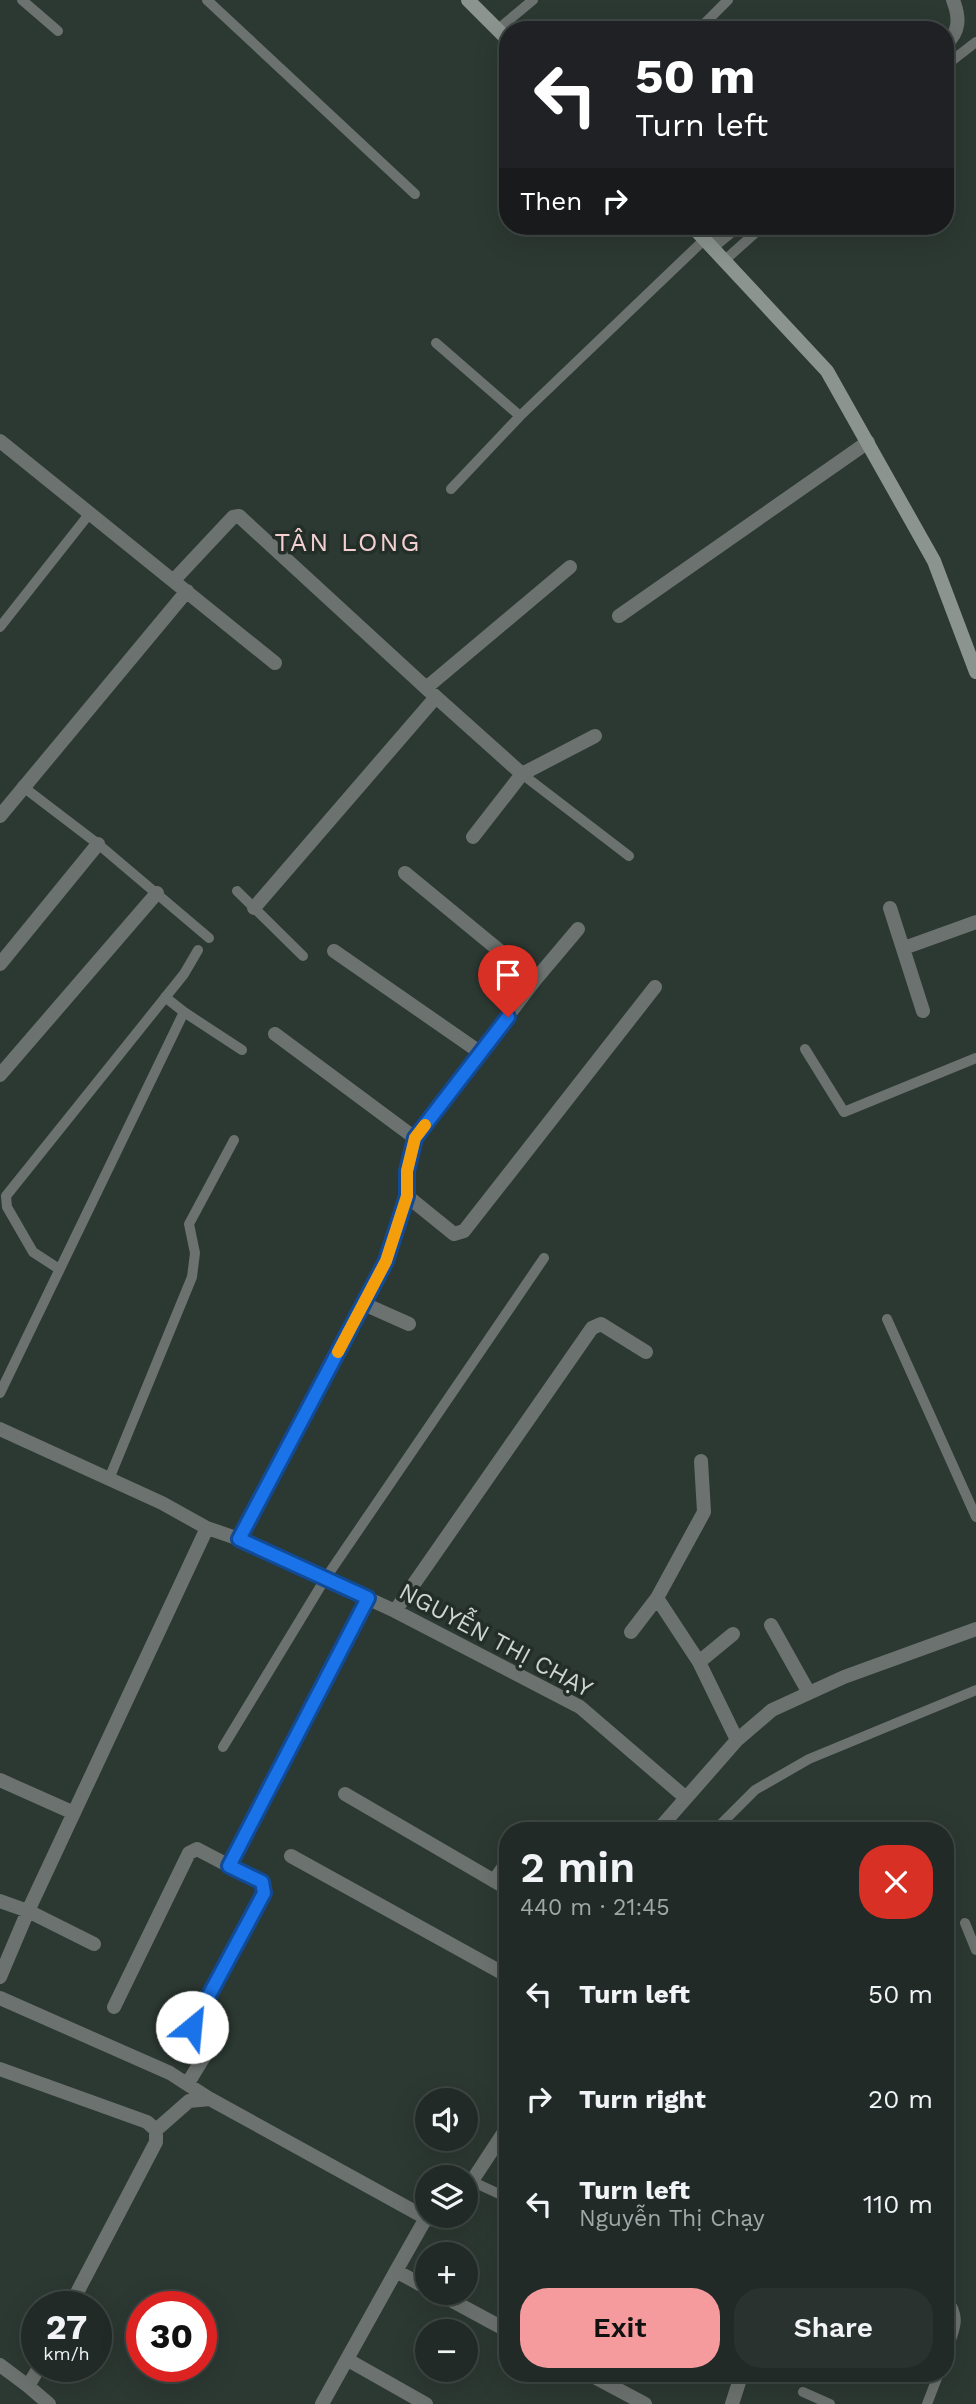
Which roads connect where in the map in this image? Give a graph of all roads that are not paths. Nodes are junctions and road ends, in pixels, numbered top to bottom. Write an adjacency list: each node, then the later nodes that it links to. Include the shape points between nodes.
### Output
1 (22, 0): 9 (lane)
2 (207, 0): 14 (lane)
3 (468, 0): 10 (main road)
4 (533, 0): 7 (lane)
5 (728, 0): 8 (lane)
6 (953, 0): 11 (street, via 958,13)
7 (515, 21)
8 (707, 21)
9 (58, 31)
10 (499, 31)
11 (954, 36)
12 (974, 47): 13 (lane)
13 (954, 60)
14 (415, 194)
15 (701, 235): 18 (main road)
16 (722, 235): 18 (street)
17 (753, 235): 19 (lane)
18 (709, 243): 19 (main road); 21 (lane)
19 (725, 260): 23 (main road, via 827,370)
20 (436, 343): 21 (lane)
21 (520, 416): 24 (lane)
22 (0, 441): 25 (street)
23 (869, 442): 29 (street); 32 (main road, via 934,561)
24 (451, 489)
25 (90, 513): 27 (street); 30 (lane)
26 (570, 567): 33 (street)
27 (174, 580): 28 (street); 33 (street, via 239,516)
28 (187, 591): 31 (street); 36 (street)
29 (619, 616)
30 (0, 627)
31 (275, 663)
32 (975, 668)
33 (431, 692): 35 (street); 44 (street)
34 (595, 736): 35 (street)
35 (522, 774): 38 (street); 40 (lane)
36 (22, 786): 37 (street); 39 (lane)
37 (0, 816)
38 (473, 837)
39 (98, 844): 43 (lane); 53 (street)
40 (629, 856)
41 (405, 873): 54 (street)
42 (237, 891): 44 (lane)
43 (157, 893): 48 (lane); 64 (street)
44 (254, 908): 52 (lane)
45 (890, 908): 49 (street)
46 (976, 922): 49 (street)
47 (578, 929): 54 (street)
48 (209, 938)
49 (904, 948): 57 (street)
50 (198, 950): 56 (lane)
51 (334, 951): 62 (street)
52 (303, 957)
53 (0, 964)
54 (535, 980): 62 (street)
55 (655, 986): 67 (street, via 464,1231 454,1234)
56 (165, 997): 58 (lane); 69 (lane, via 6,1196 7,1207 33,1252)
57 (923, 1011)
58 (184, 1012): 61 (lane); 69 (lane)
59 (275, 1034): 65 (street)
60 (805, 1049): 63 (lane, via 844,1112)
61 (242, 1050)
62 (481, 1053): 65 (street)
63 (976, 1058)
64 (0, 1075)
65 (415, 1138): 67 (street)
66 (234, 1140): 77 (lane, via 189,1224 195,1253 192,1277)
67 (407, 1196): 70 (street, via 386,1261)
68 (544, 1258): 81 (lane)
69 (59, 1269): 74 (lane)
70 (364, 1304): 72 (street); 80 (street)
71 (887, 1319): 78 (lane)
72 (409, 1324)
73 (646, 1352): 84 (street, via 601,1324 592,1328)
74 (0, 1393)
75 (0, 1429): 77 (street, NGUYỄN THỊ CHẠY)
76 (701, 1461): 83 (street, via 704,1512)
77 (109, 1479): 79 (street, NGUYỄN THỊ CHẠY)
78 (976, 1517)
79 (207, 1528): 80 (street, NGUYỄN THỊ CHẠY); 97 (street)
80 (239, 1539): 81 (street, NGUYỄN THỊ CHẠY)
81 (325, 1579): 82 (street, NGUYỄN THỊ CHẠY); 93 (lane)
82 (368, 1598): 84 (street, NGUYỄN THỊ CHẠY); 101 (street)
83 (657, 1598): 87 (street); 89 (street)
84 (395, 1611): 96 (street, NGUYỄN THỊ CHẠY, via 580,1707)
85 (771, 1625): 91 (street)
86 (976, 1629): 91 (street)
87 (631, 1632)
88 (733, 1634): 89 (street)
89 (699, 1662): 92 (street)
90 (976, 1690): 99 (lane, via 809,1759 755,1790)
91 (809, 1693): 92 (street, via 772,1710)
92 (737, 1740): 96 (street)
93 (223, 1747)
94 (0, 1780): 97 (street)
95 (345, 1794): 103 (street)
96 (686, 1798): 98 (street)
97 (74, 1813): 106 (street)
98 (665, 1822)
99 (723, 1822)
100 (291, 1856): 110 (street)
101 (229, 1866): 113 (street, via 197,1849 189,1853); 114 (street, via 262,1882 264,1893)
102 (499, 1874): 103 (street)
103 (494, 1881): 104 (street)
104 (499, 1884)
105 (0, 1901): 106 (street)
106 (28, 1911): 108 (street); 111 (street)
107 (965, 1923): 109 (lane)
108 (94, 1944)
109 (976, 1950)
110 (499, 1971)
111 (0, 1977)
112 (0, 1998): 117 (street)
113 (114, 2007)
114 (192, 2027)
115 (208, 2050): 117 (street)
116 (0, 2069): 119 (street, via 147,2122)
117 (188, 2083): 118 (street)
118 (210, 2099): 119 (street, via 188,2101); 124 (street)
119 (156, 2130): 128 (street, via 156,2142)
120 (499, 2139): 121 (street)
121 (478, 2170)
122 (478, 2188): 123 (lane)
123 (499, 2195)
124 (415, 2212)
125 (420, 2228): 126 (street)
126 (396, 2271): 127 (street); 133 (street)
127 (415, 2281)
128 (79, 2291)
129 (460, 2305): 131 (street)
130 (954, 2308): 132 (lane, via 958,2321)
131 (499, 2326)
132 (954, 2332)
133 (348, 2360): 142 (street); 143 (street)
134 (0, 2365): 139 (street)
135 (30, 2382): 139 (street)
136 (604, 2382): 144 (street)
137 (736, 2382): 145 (street)
138 (936, 2382): 147 (lane)
139 (28, 2386): 141 (street)
140 (803, 2392): 146 (lane)
141 (49, 2404)
142 (322, 2404)
143 (426, 2404)
144 (645, 2404)
145 (732, 2404)
146 (830, 2404)
147 (927, 2404)

